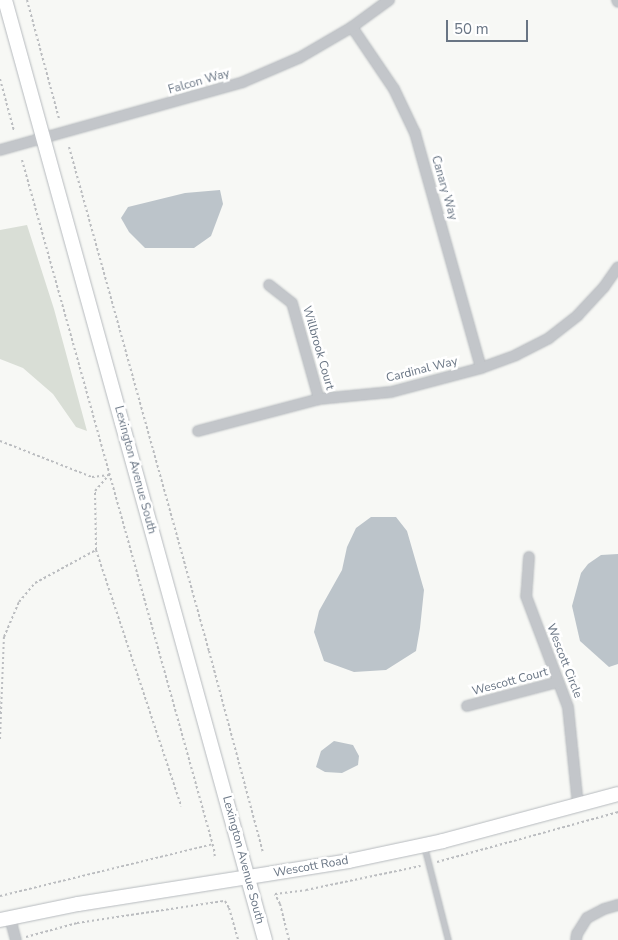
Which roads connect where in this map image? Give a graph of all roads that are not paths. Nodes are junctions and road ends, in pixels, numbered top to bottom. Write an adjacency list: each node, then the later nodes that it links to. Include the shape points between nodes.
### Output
1 (5, 0): 4 (street, Lexington Avenue South)
2 (389, 0): 3 (street, Falcon Way)
3 (352, 27): 4 (street, Falcon Way, via 299,58 243,82); 8 (street, Canary Way, via 394,89 415,133)
4 (44, 139): 5 (street, Falcon Way); 17 (street, Lexington Avenue South)
5 (0, 150)
6 (618, 267): 8 (street, Cardinal Way, via 578,315 549,338)
7 (270, 285): 9 (street, Willbrook Court, via 292,303)
8 (481, 368): 9 (street, Cardinal Way, via 391,392)
9 (319, 399): 10 (street, Cardinal Way)
10 (198, 431)
11 (529, 557): 12 (street, Wescott Circle, via 526,596)
12 (558, 682): 13 (street, Wescott Court); 15 (street, Wescott Circle, via 568,707)
13 (468, 706)
14 (618, 794): 15 (street, Wescott Road)
15 (578, 805): 16 (street, Wescott Road)
16 (423, 845): 17 (street, Wescott Road); 23 (lane)
17 (248, 878): 19 (street, Wescott Road, via 88,902); 22 (street, Lexington Avenue South)
18 (618, 905): 20 (street, via 588,918)
19 (5, 919): 21 (street)
20 (576, 937)
21 (20, 939)
22 (265, 940)
23 (448, 940)

